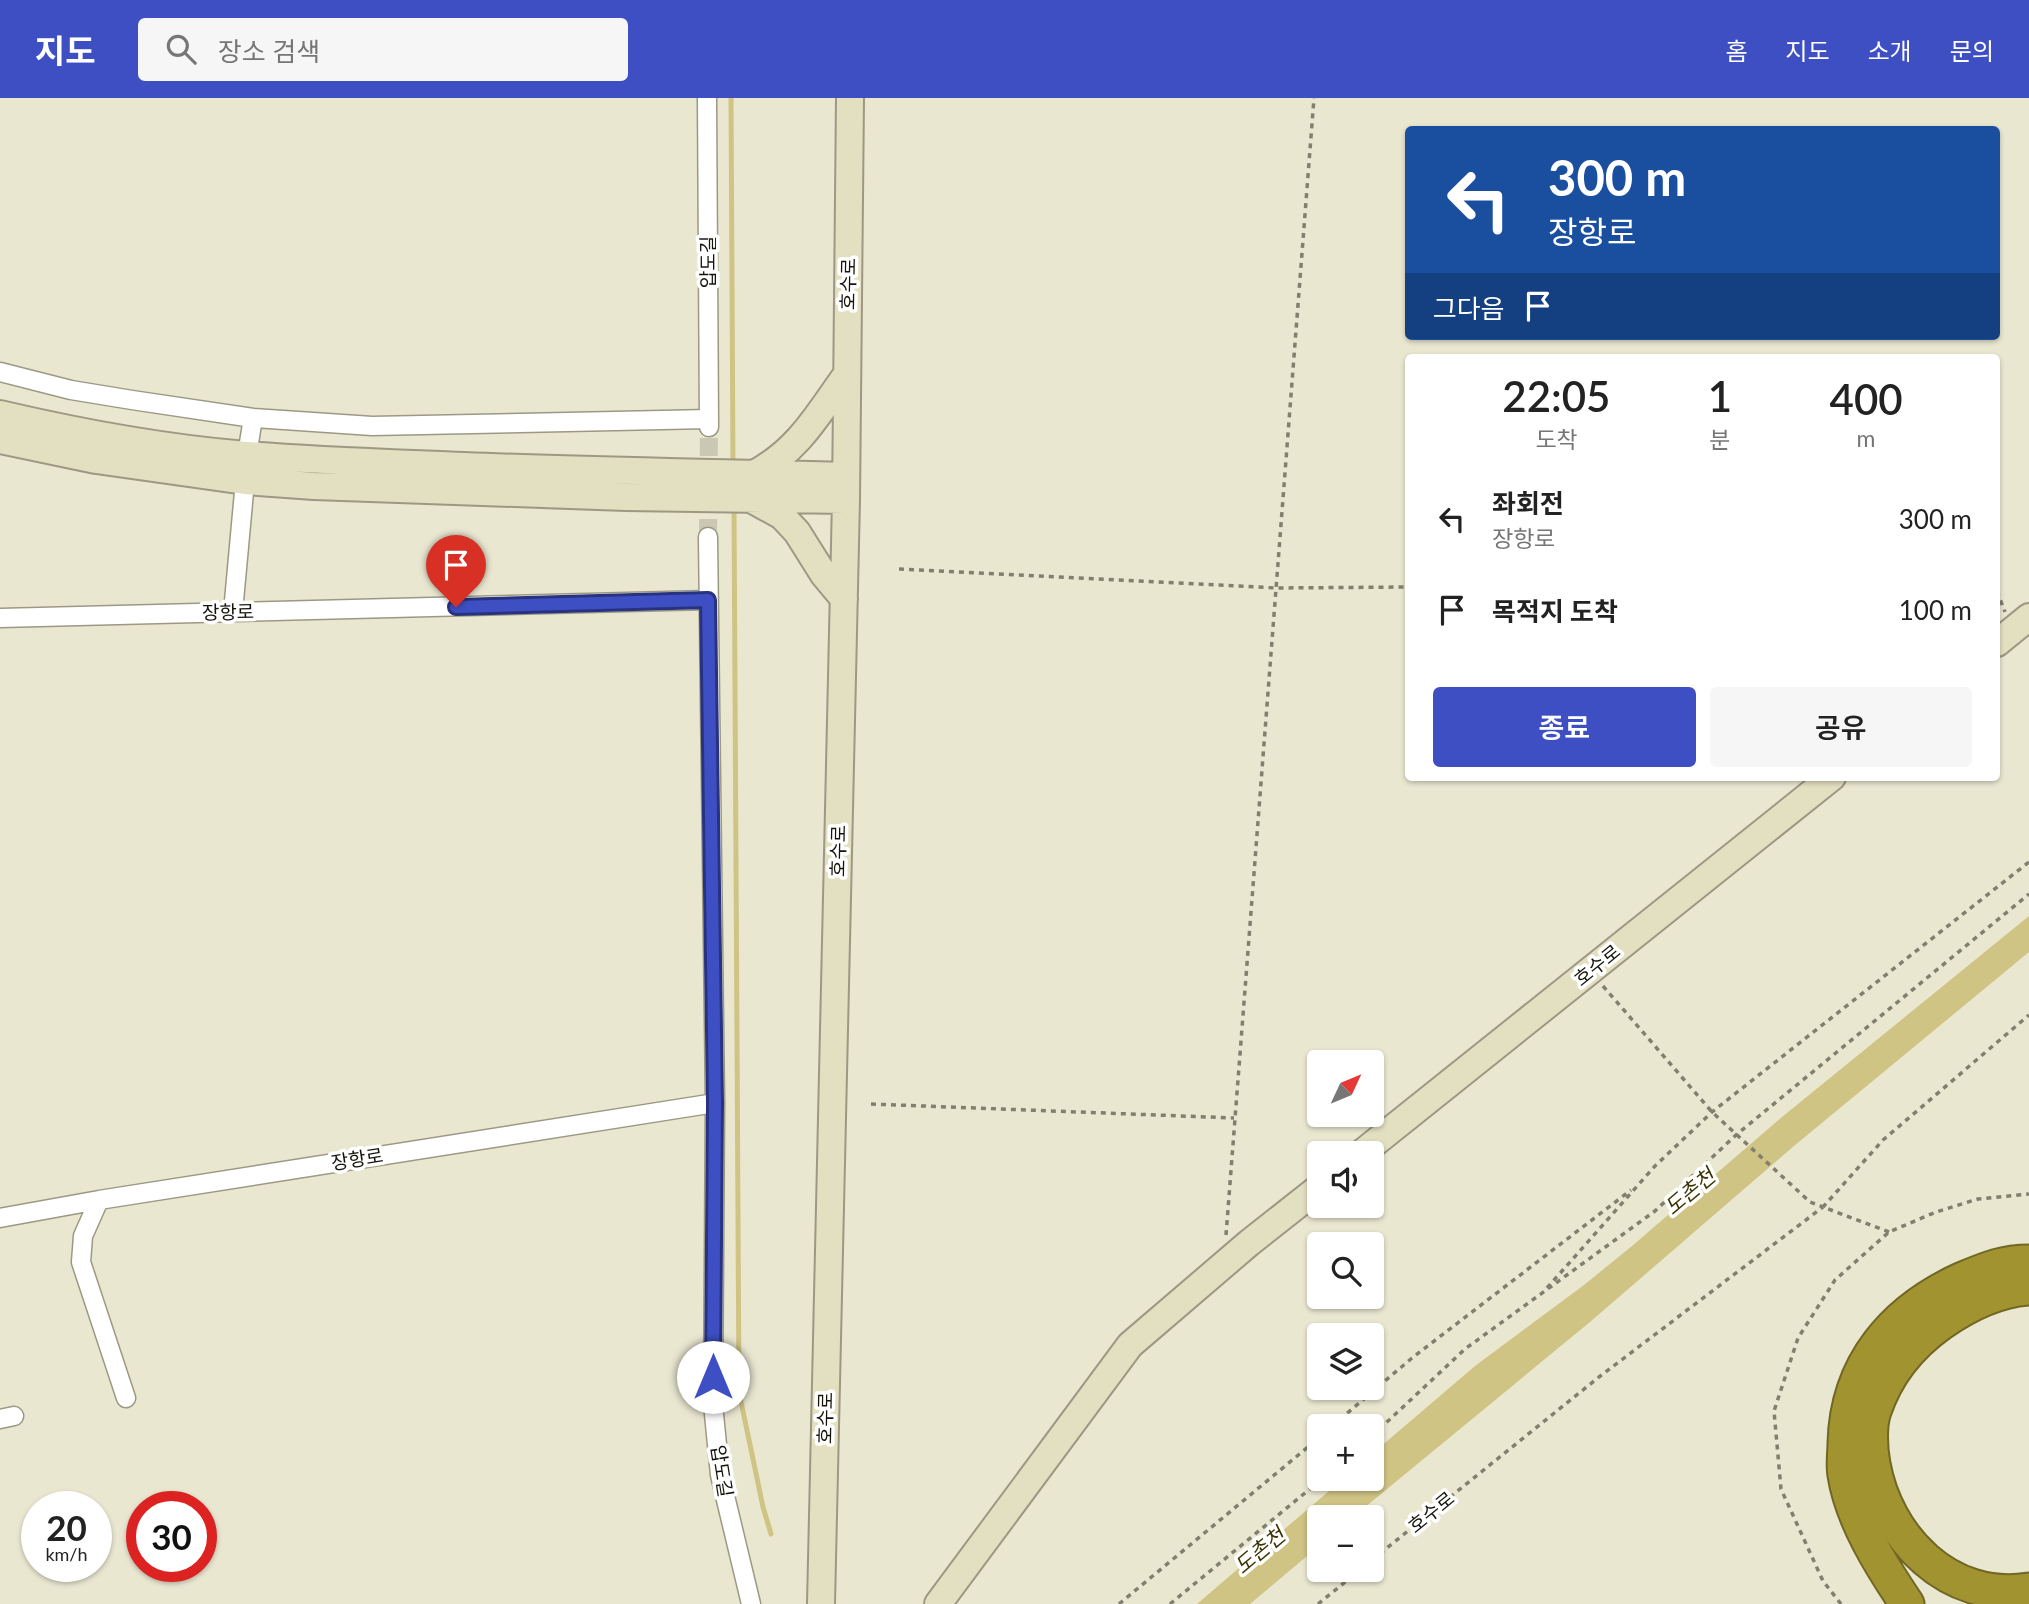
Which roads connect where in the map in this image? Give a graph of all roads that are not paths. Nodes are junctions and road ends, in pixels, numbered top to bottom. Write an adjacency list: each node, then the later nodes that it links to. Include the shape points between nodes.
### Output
1 (707, 98): 6 (street, 압도길, via 709,423 372,426)
2 (850, 98): 4 (main road, 호수로)
3 (0, 372): 6 (street, via 71,390)
4 (847, 374): 9 (main road, via 799,440); 10 (main road, 호수로)
5 (0, 414): 8 (main road)
6 (253, 418): 8 (street)
7 (0, 440): 8 (main road, via 96,460)
8 (246, 468): 9 (main road, via 314,486 469,492); 14 (street)
9 (739, 486): 10 (main road); 12 (main road, via 797,532)
10 (846, 488): 12 (main road, 호수로)
11 (708, 537): 13 (street, 압도길)
12 (844, 599): 29 (main road, 호수로)
13 (708, 600): 14 (street, 장항로); 19 (street, 압도길)
14 (233, 612): 16 (street, 장항로)
15 (2029, 617): 17 (main road)
16 (0, 618)
17 (2000, 641)
18 (1827, 781): 20 (main road, 호수로)
19 (715, 1103): 22 (street, 장항로); 28 (street, 압도길, via 713,1404 720,1475)
20 (1377, 1141)
21 (1307, 1198): 30 (main road, via 1130,1345)
22 (99, 1200): 23 (street, 장항로); 26 (street, via 83,1236 81,1262)
23 (0, 1218)
24 (2029, 1262): 31 (highway, via 2005,1262 1935,1292 1883,1336 1851,1397 1844,1474 1859,1521)
25 (2029, 1288): 27 (highway, via 1985,1298 1954,1314 1907,1353 1889,1377 1873,1413 1871,1449 1877,1487 1895,1527 1921,1557 1984,1591)
26 (126, 1398)
27 (2029, 1590)
28 (751, 1604)
29 (821, 1604)
30 (938, 1604)
31 (1907, 1604)

